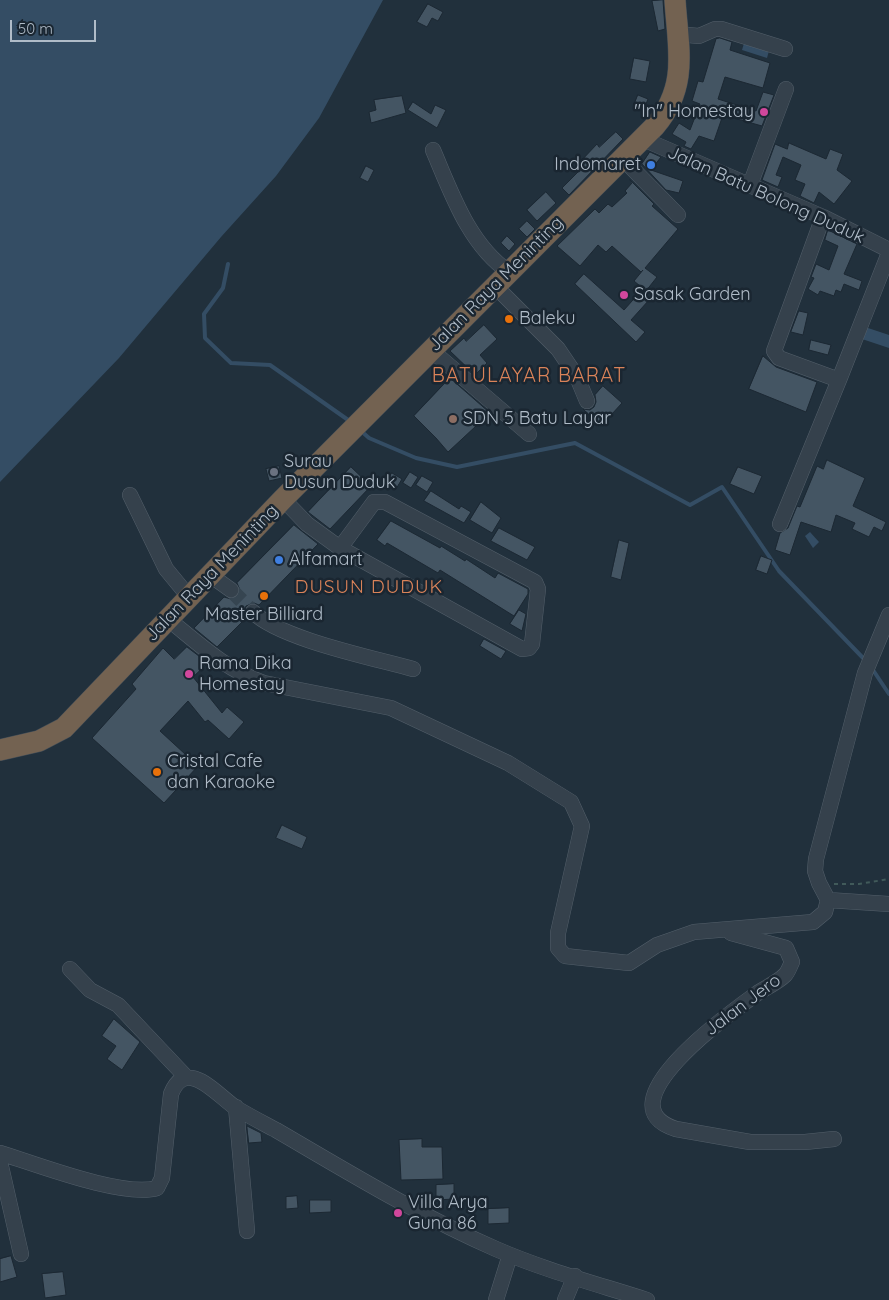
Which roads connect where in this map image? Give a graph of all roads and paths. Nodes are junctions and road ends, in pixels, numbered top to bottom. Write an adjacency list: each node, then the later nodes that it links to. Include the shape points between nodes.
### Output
1 (675, 0): 2 (highway, Jalan Raya Meninting)
2 (677, 34): 3 (street, via 699,36 718,28); 5 (highway, Jalan Raya Meninting, via 676,91 667,112)
3 (785, 49)
4 (786, 89): 8 (street)
5 (643, 140): 7 (highway, Jalan Raya Meninting); 8 (street, Jalan Batu Bolong Duduk)
6 (433, 150): 12 (street, via 465,220)
7 (623, 159): 9 (street); 12 (highway, Jalan Raya Meninting)
8 (750, 185): 10 (street, Jalan Batu Bolong Duduk)
9 (678, 215)
10 (823, 217): 11 (street, Jalan Batu Bolong Duduk); 14 (street, via 774,351 779,358)
11 (889, 252): 14 (street)
12 (502, 279): 13 (highway, Jalan Raya Meninting); 15 (street, via 558,349 577,377)
13 (431, 350): 16 (street); 18 (highway, Jalan Raya Meninting)
14 (839, 380): 19 (street)
15 (587, 401)
16 (529, 434)
17 (130, 495): 23 (street, via 166,569)
18 (282, 499): 20 (street, via 307,524); 21 (highway, Jalan Raya Meninting)
19 (780, 524)
20 (340, 548): 20 (street, via 522,649 532,644 538,589 535,582 385,502 374,502)
21 (210, 575): 22 (street); 23 (highway, Jalan Raya Meninting)
22 (231, 590)
23 (189, 597): 26 (highway, Jalan Raya Meninting)
24 (253, 612): 27 (street, via 276,628)
25 (889, 615): 30 (street, via 865,673 816,859)
26 (168, 619): 28 (highway, Jalan Raya Meninting, via 64,728 39,741); 33 (street, via 221,663 244,676 264,683 391,708 508,764 571,802 582,826 558,933 558,948 565,956 629,963 657,945 694,932)
27 (413, 669)
28 (0, 750)
29 (889, 879): 30 (path, via 859,884)
30 (819, 883): 31 (street)
31 (828, 900): 32 (street); 33 (street, via 826,912 813,922)
32 (889, 904)
33 (718, 930): 37 (street, Jalan Jero, via 786,948 792,962 784,976 723,1018 689,1047 656,1086 652,1101 654,1113 666,1126 750,1142)
34 (70, 969): 35 (street, via 90,990 118,1005)
35 (187, 1078): 36 (street, via 200,1079); 38 (street, via 175,1085 171,1094 162,1178 157,1188 132,1189 91,1181)
36 (236, 1107): 40 (street); 42 (street, via 423,1215)
37 (834, 1139)
38 (0, 1153)
39 (0, 1162): 41 (street)
40 (247, 1231)
41 (21, 1254)
42 (510, 1255): 43 (street); 44 (street)
43 (575, 1276): 45 (street); 46 (street)
44 (496, 1300)
45 (565, 1300)
46 (647, 1300)

